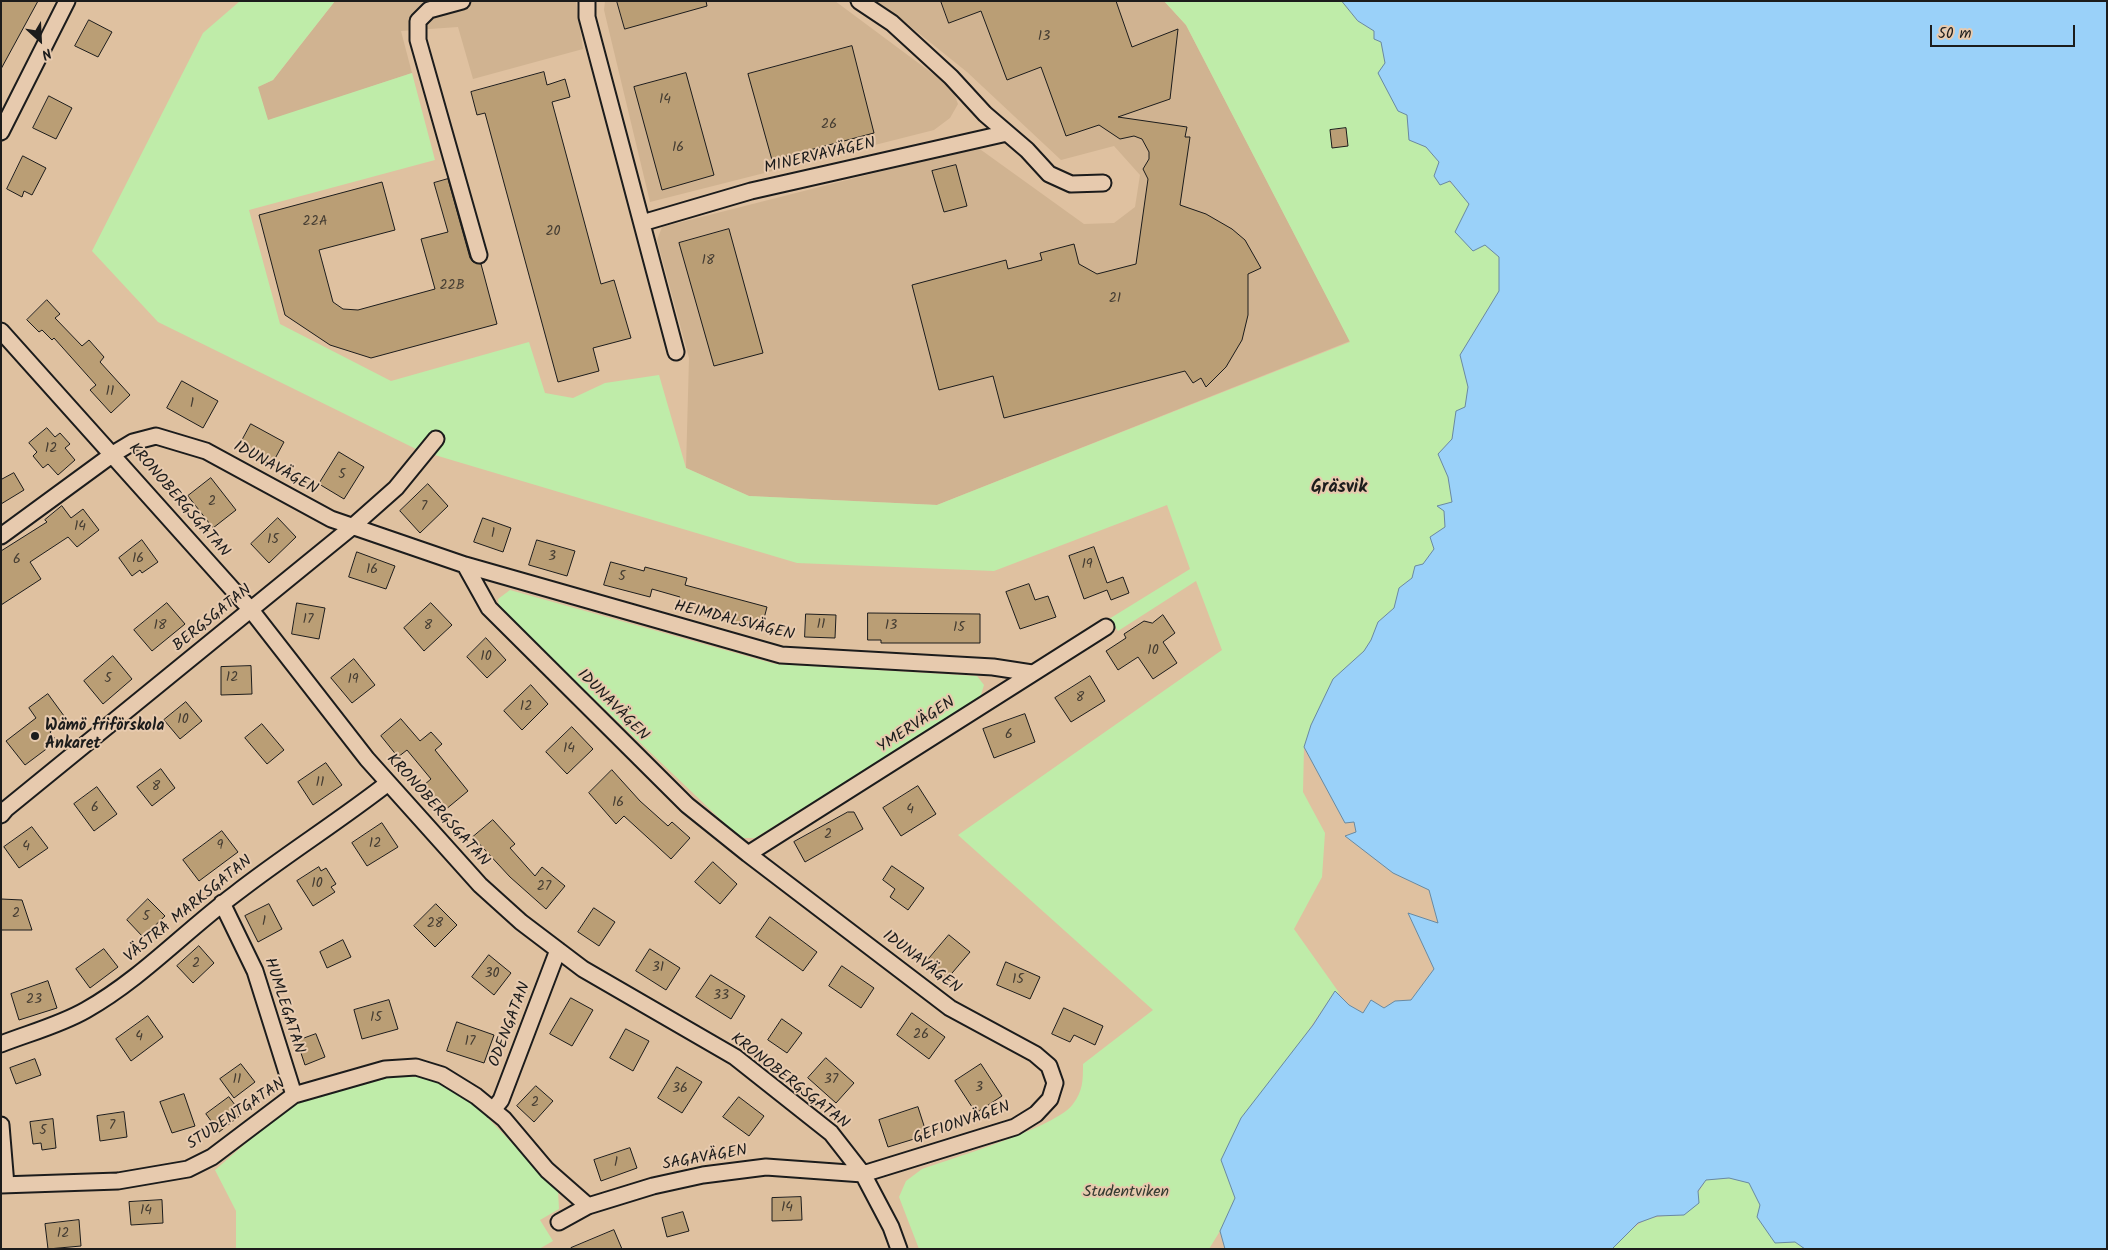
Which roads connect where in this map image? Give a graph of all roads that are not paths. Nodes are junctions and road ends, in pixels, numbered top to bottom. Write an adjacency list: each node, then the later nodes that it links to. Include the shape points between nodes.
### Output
1 (67, 1): 5 (street)
2 (462, 1): 9 (street, via 429,10 418,21 418,40)
3 (587, 1): 8 (street, via 587,17)
4 (859, 1): 6 (street, via 892,23)
5 (1, 132)
6 (1007, 133): 7 (street, via 1049,174 1071,184); 8 (street, MINERVAVÄGEN, via 751,191)
7 (1102, 183)
8 (642, 223): 11 (street)
9 (479, 255)
10 (1, 331): 13 (street, KRONOBERGSGATAN)
11 (676, 352)
12 (436, 439): 14 (street, BERGSGATAN, via 396,488)
13 (113, 454): 14 (street, IDUNAVÄGEN, via 133,442 156,436 206,451 331,519); 15 (street, IDUNAVÄGEN); 17 (street, KRONOBERGSGATAN)
14 (352, 527): 16 (street, IDUNAVÄGEN); 17 (street, BERGSGATAN)
15 (1, 536)
16 (465, 565): 19 (street, HEIMDALSVÄGEN, via 781,655 993,667); 22 (street, IDUNAVÄGEN, via 489,608 687,805)
17 (251, 610): 20 (street, KRONOBERGSGATAN); 21 (street, BERGSGATAN)
18 (1106, 627): 19 (street, YMERVÄGEN)
19 (1032, 673): 22 (street, YMERVÄGEN)
20 (388, 783): 23 (street, VÄSTRA MARKSGATAN, via 336,824 281,858); 24 (street, KRONOBERGSGATAN, via 480,885)
21 (1, 815)
22 (748, 854): 26 (street, IDUNAVÄGEN, via 950,1008 1035,1054 1049,1066)
23 (222, 903): 25 (street, VÄSTRA MARKSGATAN, via 123,987 84,1012); 27 (street, HUMLEGATAN, via 256,971)
24 (558, 950): 28 (street, ODENGATAN, via 501,1100); 30 (street, KRONOBERGSGATAN, via 583,969 735,1057 831,1133)
25 (1, 1044)
26 (1055, 1083): 30 (street, GEFIONVÄGEN, via 1050,1099 1036,1114 1015,1127)
27 (294, 1095): 28 (street, STUDENTGATAN, via 385,1069 416,1067 442,1075); 31 (street, STUDENTGATAN, via 212,1157 188,1169 118,1181)
28 (493, 1110): 32 (street, STUDENTGATAN, via 547,1170)
29 (1, 1125): 31 (street)
30 (863, 1174): 32 (street, SAGAVÄGEN, via 766,1167 703,1175); 34 (street, KRONOBERGSGATAN)
31 (4, 1185)
32 (588, 1206): 33 (street, SAGAVÄGEN)
33 (559, 1222)
34 (899, 1249)

